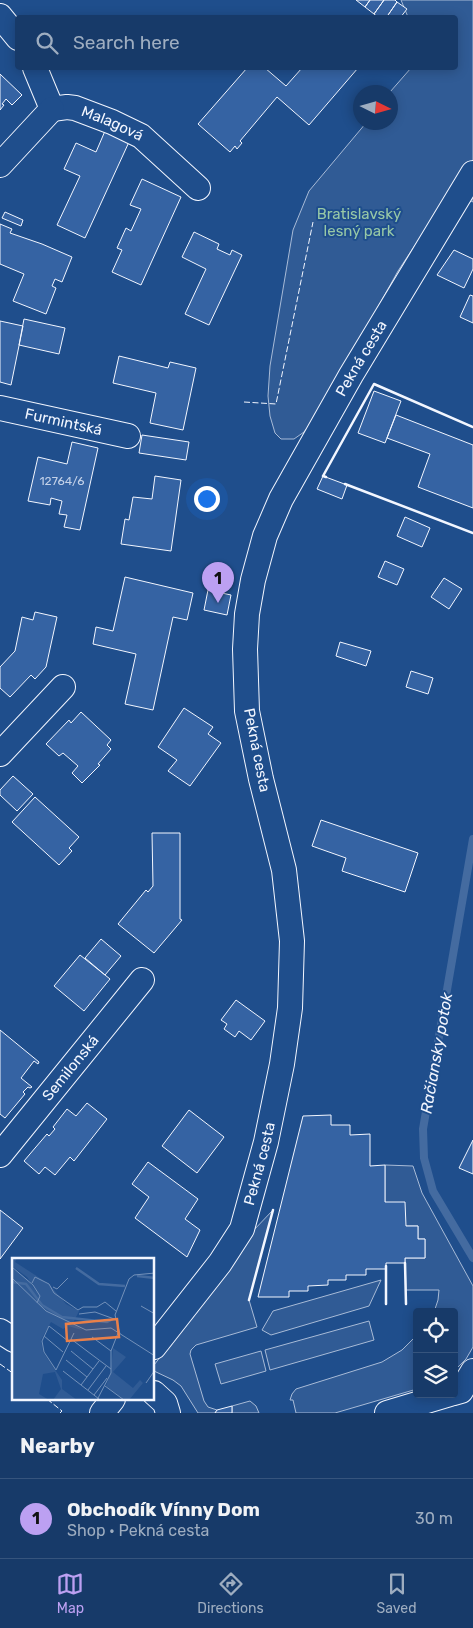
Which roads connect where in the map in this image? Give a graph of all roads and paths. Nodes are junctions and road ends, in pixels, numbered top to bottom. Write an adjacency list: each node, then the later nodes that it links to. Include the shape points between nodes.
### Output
1 (13, 0): 2 (street)
2 (0, 15): 3 (street)
3 (15, 34)
4 (36, 70): 5 (street)
5 (52, 109): 6 (street); 8 (street, Malagová, via 75,108 141,136)
6 (0, 165)
7 (473, 173): 17 (street, Pekná cesta, via 281,499 265,536 253,580 245,649 247,711 284,870 292,941 290,1008 266,1142 242,1229 220,1263)
8 (198, 188)
9 (0, 408): 10 (street, Furmintská)
10 (128, 436)
11 (63, 687): 12 (street)
12 (4, 744)
13 (142, 980): 14 (street, Semilonská)
14 (0, 1155)
15 (0, 1331): 16 (street)
16 (12, 1339)
17 (155, 1347)
18 (473, 1371): 19 (street)
19 (458, 1389)
20 (155, 1395): 22 (street, via 165,1403)
21 (438, 1398): 23 (street)
22 (168, 1413)
23 (387, 1413)

